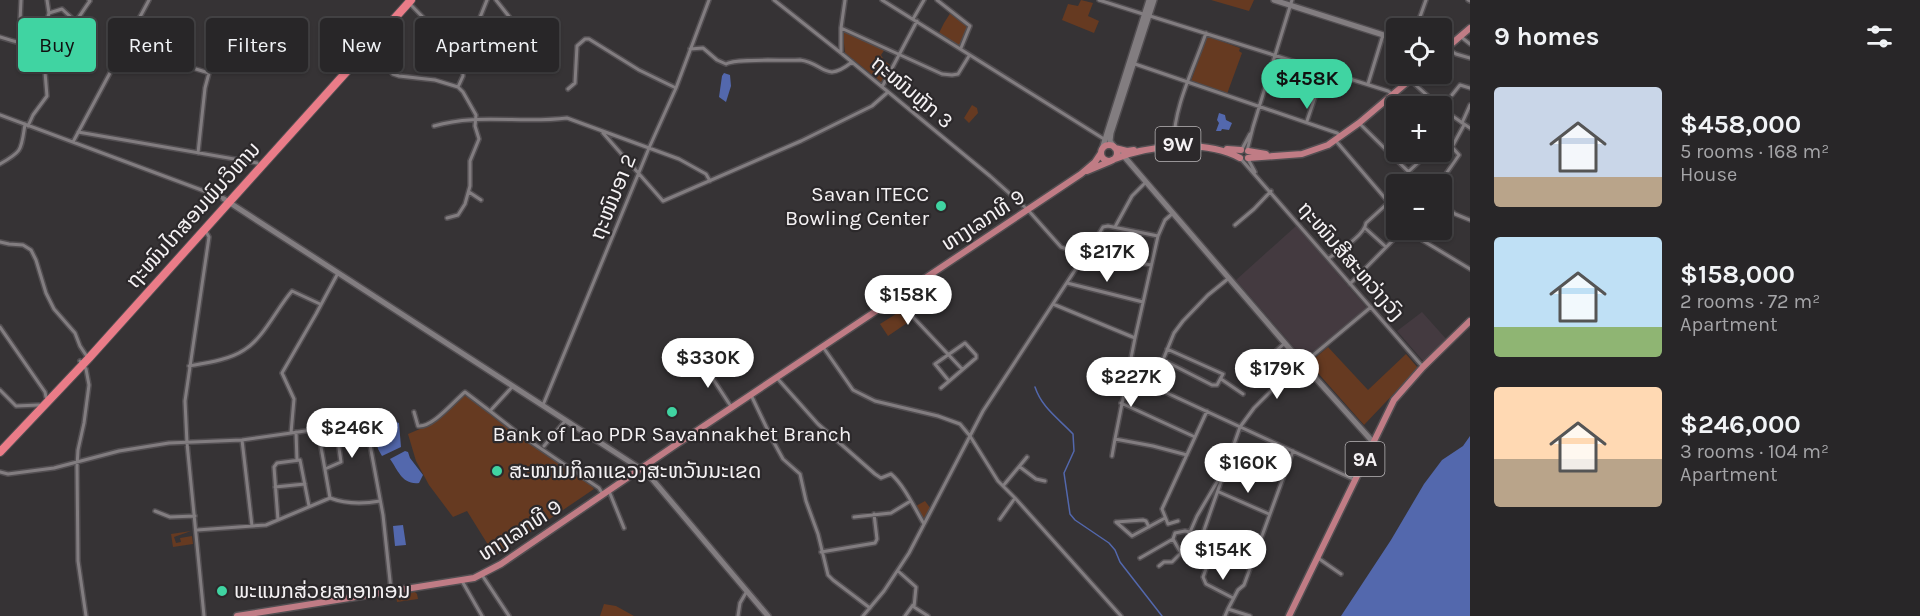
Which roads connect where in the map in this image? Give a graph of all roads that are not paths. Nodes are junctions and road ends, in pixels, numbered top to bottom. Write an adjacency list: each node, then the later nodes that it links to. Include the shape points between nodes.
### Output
1 (21, 0): 22 (street)
2 (47, 0): 20 (street)
3 (90, 0): 25 (street)
4 (149, 0): 26 (street)
5 (486, 0): 28 (street)
6 (496, 0): 29 (street)
7 (709, 0): 42 (street, ຖະໜົນອາ 2)
8 (774, 0): 44 (street, ຖະໜົນຫຼັກ 3)
9 (844, 0): 32 (street)
10 (882, 0): 31 (street)
11 (924, 0): 31 (street)
12 (937, 0): 43 (street, via 970,26)
13 (1099, 0): 21 (street)
14 (1149, 0): 21 (street)
15 (1154, 0): 21 (street)
16 (1274, 0): 19 (street)
17 (1426, 0): 30 (street)
18 (408, 1): 27 (highway, ຖະໜົນໄກສອນພົມວິຫານ); 62 (street, via 462,61 463,76); 101 (highway, ຖະໜົນໄກສອນພົມວິຫານ)
19 (1291, 3): 35 (street); 47 (street)
20 (49, 13): 23 (street); 24 (street, via 62,9)
21 (1146, 15): 34 (street); 51 (street); 84 (street)
22 (20, 18)
23 (48, 18)
24 (72, 18)
25 (77, 18)
26 (139, 18)
27 (393, 18)
28 (480, 18)
29 (510, 18)
30 (1420, 18)
31 (915, 20): 43 (street); 46 (street)
32 (841, 28): 44 (street); 46 (street)
33 (1470, 28): 37 (main road)
34 (1206, 33): 47 (street); 58 (street)
35 (1383, 35): 36 (street); 59 (street)
36 (1386, 36)
37 (1460, 36): 40 (main road); 41 (street)
38 (0, 37): 39 (street)
39 (18, 43)
40 (1452, 43)
41 (1470, 44)
42 (689, 49): 50 (street, via 704,48 726,64 800,60 833,72); 64 (street, ຖະໜົນອາ 2)
43 (960, 49): 48 (street)
44 (841, 53): 50 (street, ຖະໜົນຫຼັກ 3)
45 (1452, 53): 49 (street)
46 (898, 54): 48 (street, via 952,75 958,74); 63 (street)
47 (1275, 54): 53 (street); 71 (street)
48 (970, 55): 84 (street)
49 (1470, 58)
50 (852, 62): 63 (street, ຖະໜົນຫຼັກ 3)
51 (1133, 63): 58 (street); 88 (street, via 1111,133)
52 (194, 68): 93 (street, via 209,73)
53 (1324, 70): 59 (street); 76 (street)
54 (44, 72): 79 (street, via 47,96)
55 (110, 72): 82 (street)
56 (345, 72): 114 (highway, ຖະໜົນໄກສອນພົມວິຫານ)
57 (391, 72): 62 (street)
58 (1189, 82): 71 (street); 87 (street, via 1176,119)
59 (1368, 84): 68 (street)
60 (1405, 84): 68 (main road, ທາງເລກທີ 9 / 9W)
61 (1414, 84): 70 (street)
62 (458, 87): 75 (street)
63 (882, 87): 67 (street, ຖະໜົນຫຼັກ 3)
64 (676, 88): 66 (street, via 585,39 577,45 575,83); 89 (street, ຖະໜົນອາ 2)
65 (1470, 88): 69 (street, via 1460,85)
66 (568, 89)
67 (888, 92): 108 (street, via 872,106); 116 (street, ຖະໜົນຫຼັກ 3)
68 (1392, 94): 77 (main road, ທາງເລກທີ 9 / 9W)
69 (1452, 95)
70 (1425, 96)
71 (1259, 105): 76 (street); 94 (street)
72 (1470, 105): 78 (street)
73 (0, 115): 79 (street)
74 (1452, 117): 78 (street)
75 (476, 119): 80 (street); 83 (street, via 567,118); 111 (street, via 478,140 470,161)
76 (1307, 121): 85 (street, via 1337,133)
77 (1359, 123): 85 (main road, ທາງເລກທີ 9 / 9W); 104 (street)
78 (1463, 124): 81 (street); 106 (street, via 1452,147 1459,154)
79 (26, 125): 86 (street); 100 (street, via 17,154)
80 (434, 126)
81 (1470, 128)
82 (78, 132): 86 (street); 93 (street)
83 (603, 133): 89 (street); 107 (street)
84 (1105, 139): 88 (street); 91 (street)
85 (1339, 139): 96 (main road, ທາງເລກທີ 9 / 9W, via 1309,153); 112 (street)
86 (73, 142): 114 (street)
87 (1174, 144): 90 (main road, ທາງເລກທີ 9 / 9W); 94 (main road, ທາງເລກທີ 9 / 9W)
88 (1115, 147): 90 (main road, ທາງເລກທີ 9 / 9W, via 1131,151); 91 (main road, ທາງເລກທີ 9 / 9W, via 1107,145); 95 (street); 98 (main road, via 1117,155)
89 (649, 148): 107 (street, ຖະໜົນອາ 2); 108 (street, via 679,159 706,174)
90 (1150, 148): 92 (main road, ທາງເລກທີ 9 / 9W); 94 (main road, ທາງເລກທີ 9 / 9W, via 1195,147)
91 (1101, 151): 98 (main road, via 1104,159); 105 (main road, ທາງເລກທີ 9 / 9W)
92 (1138, 152): 95 (main road, ທາງເລກທີ 9 / 9W); 102 (street, via 1134,157)
93 (198, 153): 101 (street)
94 (1245, 154): 96 (main road, ທາງເລກທີ 9 / 9W); 97 (main road, ທາງເລກທີ 9 / 9W); 103 (street, ຖະໜົນສີສະຫວ່າງວົງ)
95 (1124, 156): 98 (main road, ທາງເລກທີ 9 / 9W); 102 (street)
96 (1282, 156): 97 (main road, ທາງເລກທີ 9 / 9W)
97 (1259, 157): 103 (street)
98 (1111, 161): 105 (main road, ທາງເລກທີ 9 / 9W)
99 (1419, 162): 104 (street)
100 (0, 164)
101 (257, 164): 114 (highway, ຖະໜົນໄກສອນພົມວິຫານ)
102 (1135, 168): 109 (street)
103 (1254, 172): 110 (street, ຖະໜົນສີສະຫວ່າງວົງ)
104 (1408, 172)
105 (1082, 174): 116 (main road, ທາງເລກທີ 9 / 9W)
106 (1446, 174)
107 (638, 175): 108 (street, via 663,201); 174 (street, ຖະໜົນອາ 2)
108 (710, 181)
109 (1146, 182): 118 (street); 122 (street, via 1132,196)
110 (1271, 191): 121 (street); 131 (street, ຖະໜົນສີສະຫວ່າງວົງ)
111 (469, 192): 113 (street); 119 (street, via 459,215)
112 (1386, 198)
113 (481, 200)
114 (226, 201): 123 (highway, ຖະໜົນໄກສອນພົມວິຫານ); 134 (street); 149 (highway, ຖະໜົນໄກສອນພົມວິຫານ)
115 (1386, 205): 124 (street)
116 (1028, 210): 130 (street, ຖະໜົນຫຼັກ 3, via 1061,247); 138 (main road, ທາງເລກທີ 9 / 9W)
117 (1452, 212): 120 (street)
118 (1173, 213): 125 (street); 135 (street)
119 (447, 218)
120 (1470, 220)
121 (1235, 225)
122 (1115, 227): 125 (street); 130 (street, via 1103,227)
123 (205, 228): 153 (highway, ຖະໜົນໄກສອນພົມວິຫານ); 155 (street, via 208,237)
124 (1365, 228): 129 (street); 131 (street)
125 (1158, 236): 132 (street)
126 (1393, 240): 129 (street)
127 (1422, 240): 133 (street)
128 (0, 242): 149 (street, via 31,250 54,309 75,333)
129 (1386, 247): 137 (street)
130 (1085, 254): 132 (street, ຖະໜົນຫຼັກ 3); 136 (street)
131 (1329, 258): 137 (street, ຖະໜົນສີສະຫວ່າງວົງ)
132 (1151, 265): 139 (street)
133 (1470, 269)
134 (338, 273): 140 (street); 166 (street)
135 (1229, 278): 146 (street); 148 (street, via 1183,321)
136 (1067, 283): 139 (street); 141 (street)
137 (1350, 284): 142 (street, ຖະໜົນສີສະຫວ່າງວົງ)
138 (896, 299): 147 (main road, ທາງເລກທີ 9 / 9W); 150 (street)
139 (1143, 302): 145 (street)
140 (320, 304): 155 (street, via 292,291 246,349); 186 (street, via 282,373 293,394)
141 (1053, 304): 145 (street); 187 (street)
142 (1371, 307): 154 (street); 156 (street, ຖະໜົນສີສະຫວ່າງວົງ)
143 (1470, 321): 156 (main road, 9A)
144 (0, 327): 171 (street)
145 (1135, 338): 160 (street)
146 (1285, 343): 154 (street); 157 (street)
147 (823, 347): 162 (main road, ທາງເລກທີ 9 / 9W); 187 (street, via 858,394 954,421)
148 (1167, 349): 152 (street); 163 (street, via 1222,373)
149 (86, 355): 153 (highway, ຖະໜົນໄກສອນພົມວິຫານ)
150 (949, 355): 158 (street); 158 (street, via 965,343 976,358); 164 (street, via 935,364)
151 (700, 359): 175 (street)
152 (1163, 360): 163 (street, via 1212,385); 165 (street)
153 (81, 363): 171 (highway, ຖະໜົນໄກສອນພົມວິຫານ); 196 (highway, ຖະໜົນໄກສອນພົມວິຫານ); 201 (street, via 88,375 89,395)
154 (1302, 363): 161 (street); 191 (street)
155 (189, 366): 192 (street, via 185,401)
156 (1423, 367): 191 (main road, 9A, via 1394,400)
157 (1258, 368)
158 (962, 369): 164 (street)
159 (1283, 370): 161 (street)
160 (1127, 375): 165 (street); 172 (street)
161 (1288, 376): 183 (street)
162 (777, 378): 170 (main road, ທາງເລກທີ 9 / 9W); 217 (street, via 818,424 875,474 896,478)
163 (1221, 379): 169 (street)
164 (949, 381): 167 (street)
165 (1151, 385): 177 (street)
166 (513, 386): 174 (street); 176 (street)
167 (941, 388)
168 (0, 390): 173 (street, via 16,406)
169 (1243, 394)
170 (751, 395): 175 (main road, ທາງເລກທີ 9 / 9W); 236 (street, via 772,440 800,474)
171 (46, 397): 173 (highway, ຖະໜົນໄກສອນພົມວິຫານ)
172 (1121, 403): 188 (street); 189 (street)
173 (39, 405): 193 (highway, ຖະໜົນໄກສອນພົມວິຫານ)
174 (543, 405): 180 (street)
175 (732, 408): 203 (main road, ທາງເລກທີ 9 / 9W)
176 (490, 411): 178 (street, via 465,392 422,426 418,426); 213 (street)
177 (1207, 411): 183 (street); 188 (street)
178 (414, 412)
179 (383, 420): 181 (street)
180 (566, 420): 194 (street); 203 (street)
181 (366, 423): 182 (street); 216 (street)
182 (336, 427): 184 (street); 204 (street, via 341,462)
183 (1240, 427): 195 (street); 206 (street)
184 (318, 430): 185 (street); 204 (street)
185 (296, 432): 186 (street); 200 (street)
186 (291, 433): 190 (street)
187 (970, 436): 210 (street); 228 (street)
188 (1195, 437): 197 (street)
189 (1115, 439): 197 (street); 198 (street)
190 (242, 440): 192 (street); 229 (street)
191 (1373, 442): 207 (main road, 9A)
192 (187, 443): 201 (street, via 120,451); 222 (street)
193 (0, 446)
194 (544, 446)
195 (1293, 451): 207 (street); 221 (street)
196 (0, 452)
197 (1186, 455): 224 (street, via 1162,509)
198 (1112, 456)
199 (1027, 457): 202 (street)
200 (297, 460): 209 (street); 211 (street, via 277,463)
201 (77, 463): 205 (street, via 20,473); 252 (street, via 78,561)
202 (1020, 467): 208 (street); 210 (street)
203 (641, 469): 213 (main road, ທາງເລກທີ 9 / 9W); 247 (street)
204 (324, 470): 214 (street)
205 (0, 472)
206 (1222, 480): 212 (street); 233 (street, via 1217,482)
207 (1355, 480): 239 (main road, 9A)
208 (1045, 481)
209 (305, 484): 211 (street); 218 (street)
210 (1002, 486): 215 (street)
211 (276, 487): 226 (street)
212 (1219, 492): 221 (street); 235 (street, via 1202,536)
213 (606, 493): 231 (street); 243 (main road, ທາງເລກທີ 9 / 9W)
214 (330, 498): 216 (street, via 366,504); 218 (street)
215 (1015, 498): 225 (street); 262 (street)
216 (380, 501): 246 (street)
217 (909, 502): 220 (street, via 891,513); 228 (street)
218 (309, 506): 226 (street)
219 (156, 511): 222 (street, via 170,518)
220 (874, 514): 223 (street); 236 (street, via 875,543)
221 (1269, 514): 248 (street, via 1244,585)
222 (195, 516): 232 (street)
223 (854, 517)
224 (1165, 518): 227 (street, via 1168,525); 230 (street)
225 (1000, 519)
226 (278, 520): 229 (street)
227 (1178, 520)
228 (924, 524): 242 (street)
229 (252, 526): 232 (street)
230 (1149, 527): 230 (street, via 1132,536 1116,522 1143,520)
231 (624, 528)
232 (197, 530): 253 (street)
233 (1190, 532): 234 (street, via 1175,533); 237 (street)
234 (1173, 539): 237 (street); 238 (street)
235 (1223, 547)
236 (821, 552): 250 (street, via 830,578)
237 (1181, 553): 240 (street, via 1172,562)
238 (1140, 558)
239 (1317, 558): 244 (street); 265 (main road, 9A)
240 (1159, 566)
241 (1207, 566): 248 (street, via 1203,577 1206,584)
242 (898, 571): 249 (street, via 916,587); 250 (street)
243 (481, 574): 245 (main road, ທາງເລກທີ 9 / 9W); 256 (street)
244 (1341, 574)
245 (461, 580): 246 (main road, ທາງເລກທີ 9 / 9W); 255 (street)
246 (391, 591): 254 (main road, ທາງເລກທີ 9 / 9W)
247 (747, 591): 257 (street); 258 (street)
248 (1233, 598): 251 (street)
249 (913, 605): 260 (street); 261 (street)
250 (870, 608): 259 (street)
251 (1228, 609): 263 (street); 264 (street)
252 (86, 616)
253 (204, 616)
254 (237, 616)
255 (483, 616)
256 (509, 616)
257 (738, 616)
258 (768, 616)
259 (863, 616)
260 (905, 616)
261 (928, 616)
262 (1121, 616)
263 (1225, 616)
264 (1250, 616)
265 (1289, 616)

